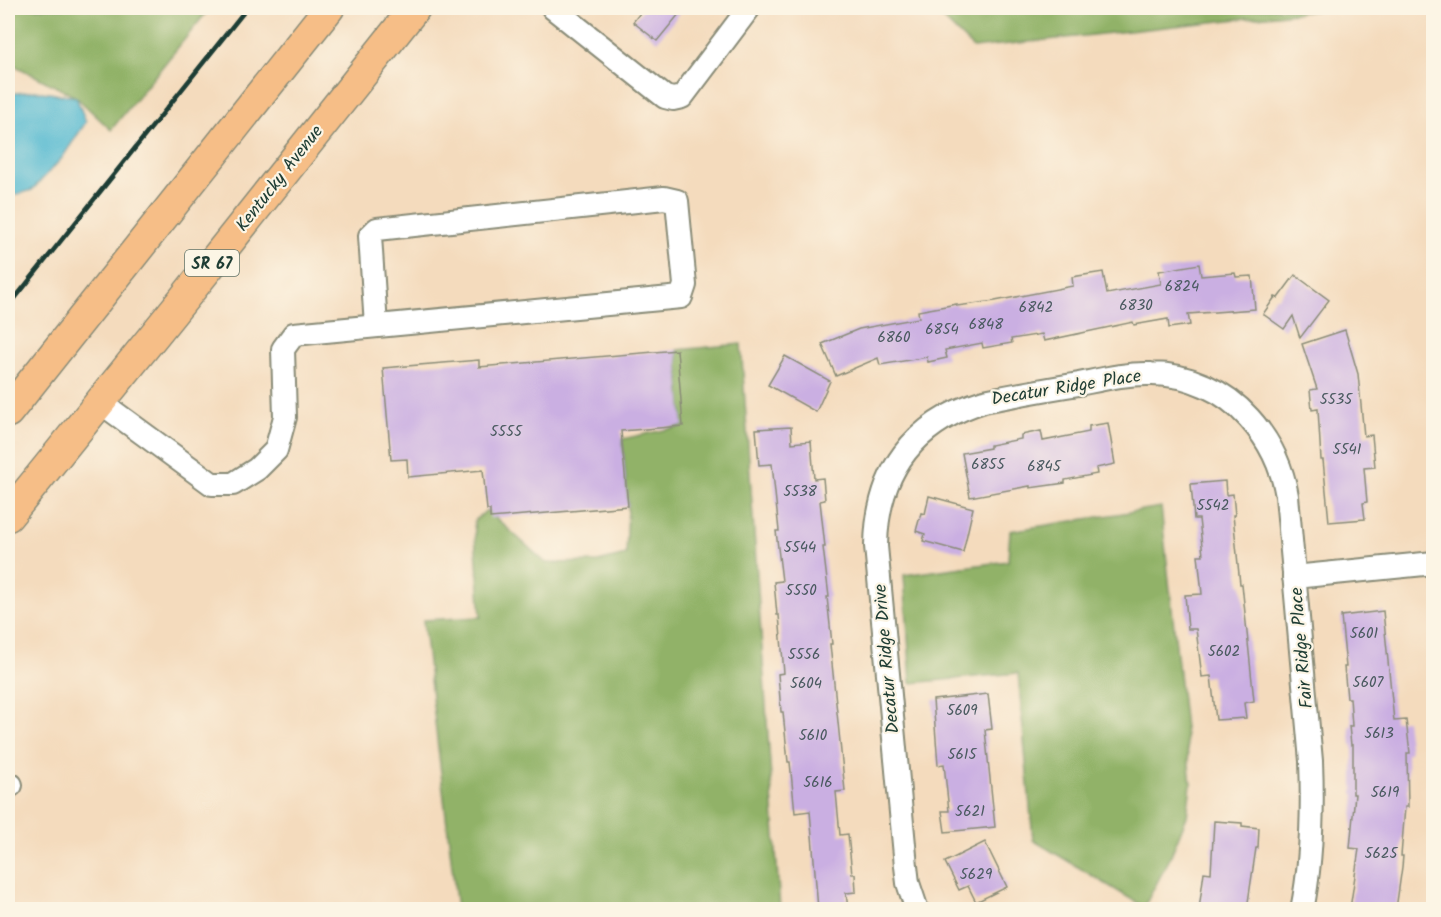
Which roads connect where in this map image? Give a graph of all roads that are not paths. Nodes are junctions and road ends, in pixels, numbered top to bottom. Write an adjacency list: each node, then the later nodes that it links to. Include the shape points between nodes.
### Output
1 (329, 8): 8 (main road)
2 (415, 8): 6 (main road, Kentucky Avenue / SR 67)
3 (749, 8): 4 (street, via 682,97 672,99)
4 (557, 9)
5 (376, 326): 5 (street, via 681,297 684,285 677,201 664,198 377,229 370,236); 6 (street, via 294,334 283,349 285,417 276,450 257,470 233,484 212,484)
6 (100, 402): 10 (main road, Kentucky Avenue / SR 67)
7 (1233, 403): 9 (street, Decatur Ridge Place, via 1194,381 1150,374 1122,376 984,401); 12 (street, Fair Ridge Place, via 1261,431 1280,467 1287,496)
8 (8, 412)
9 (934, 425): 13 (street, Decatur Ridge Drive, via 901,457 886,484 876,530 906,866)
10 (8, 516)
11 (1434, 563): 12 (street)
12 (1294, 577): 14 (street, Fair Ridge Place, via 1312,790 1310,851)
13 (917, 909)
14 (1302, 909)

